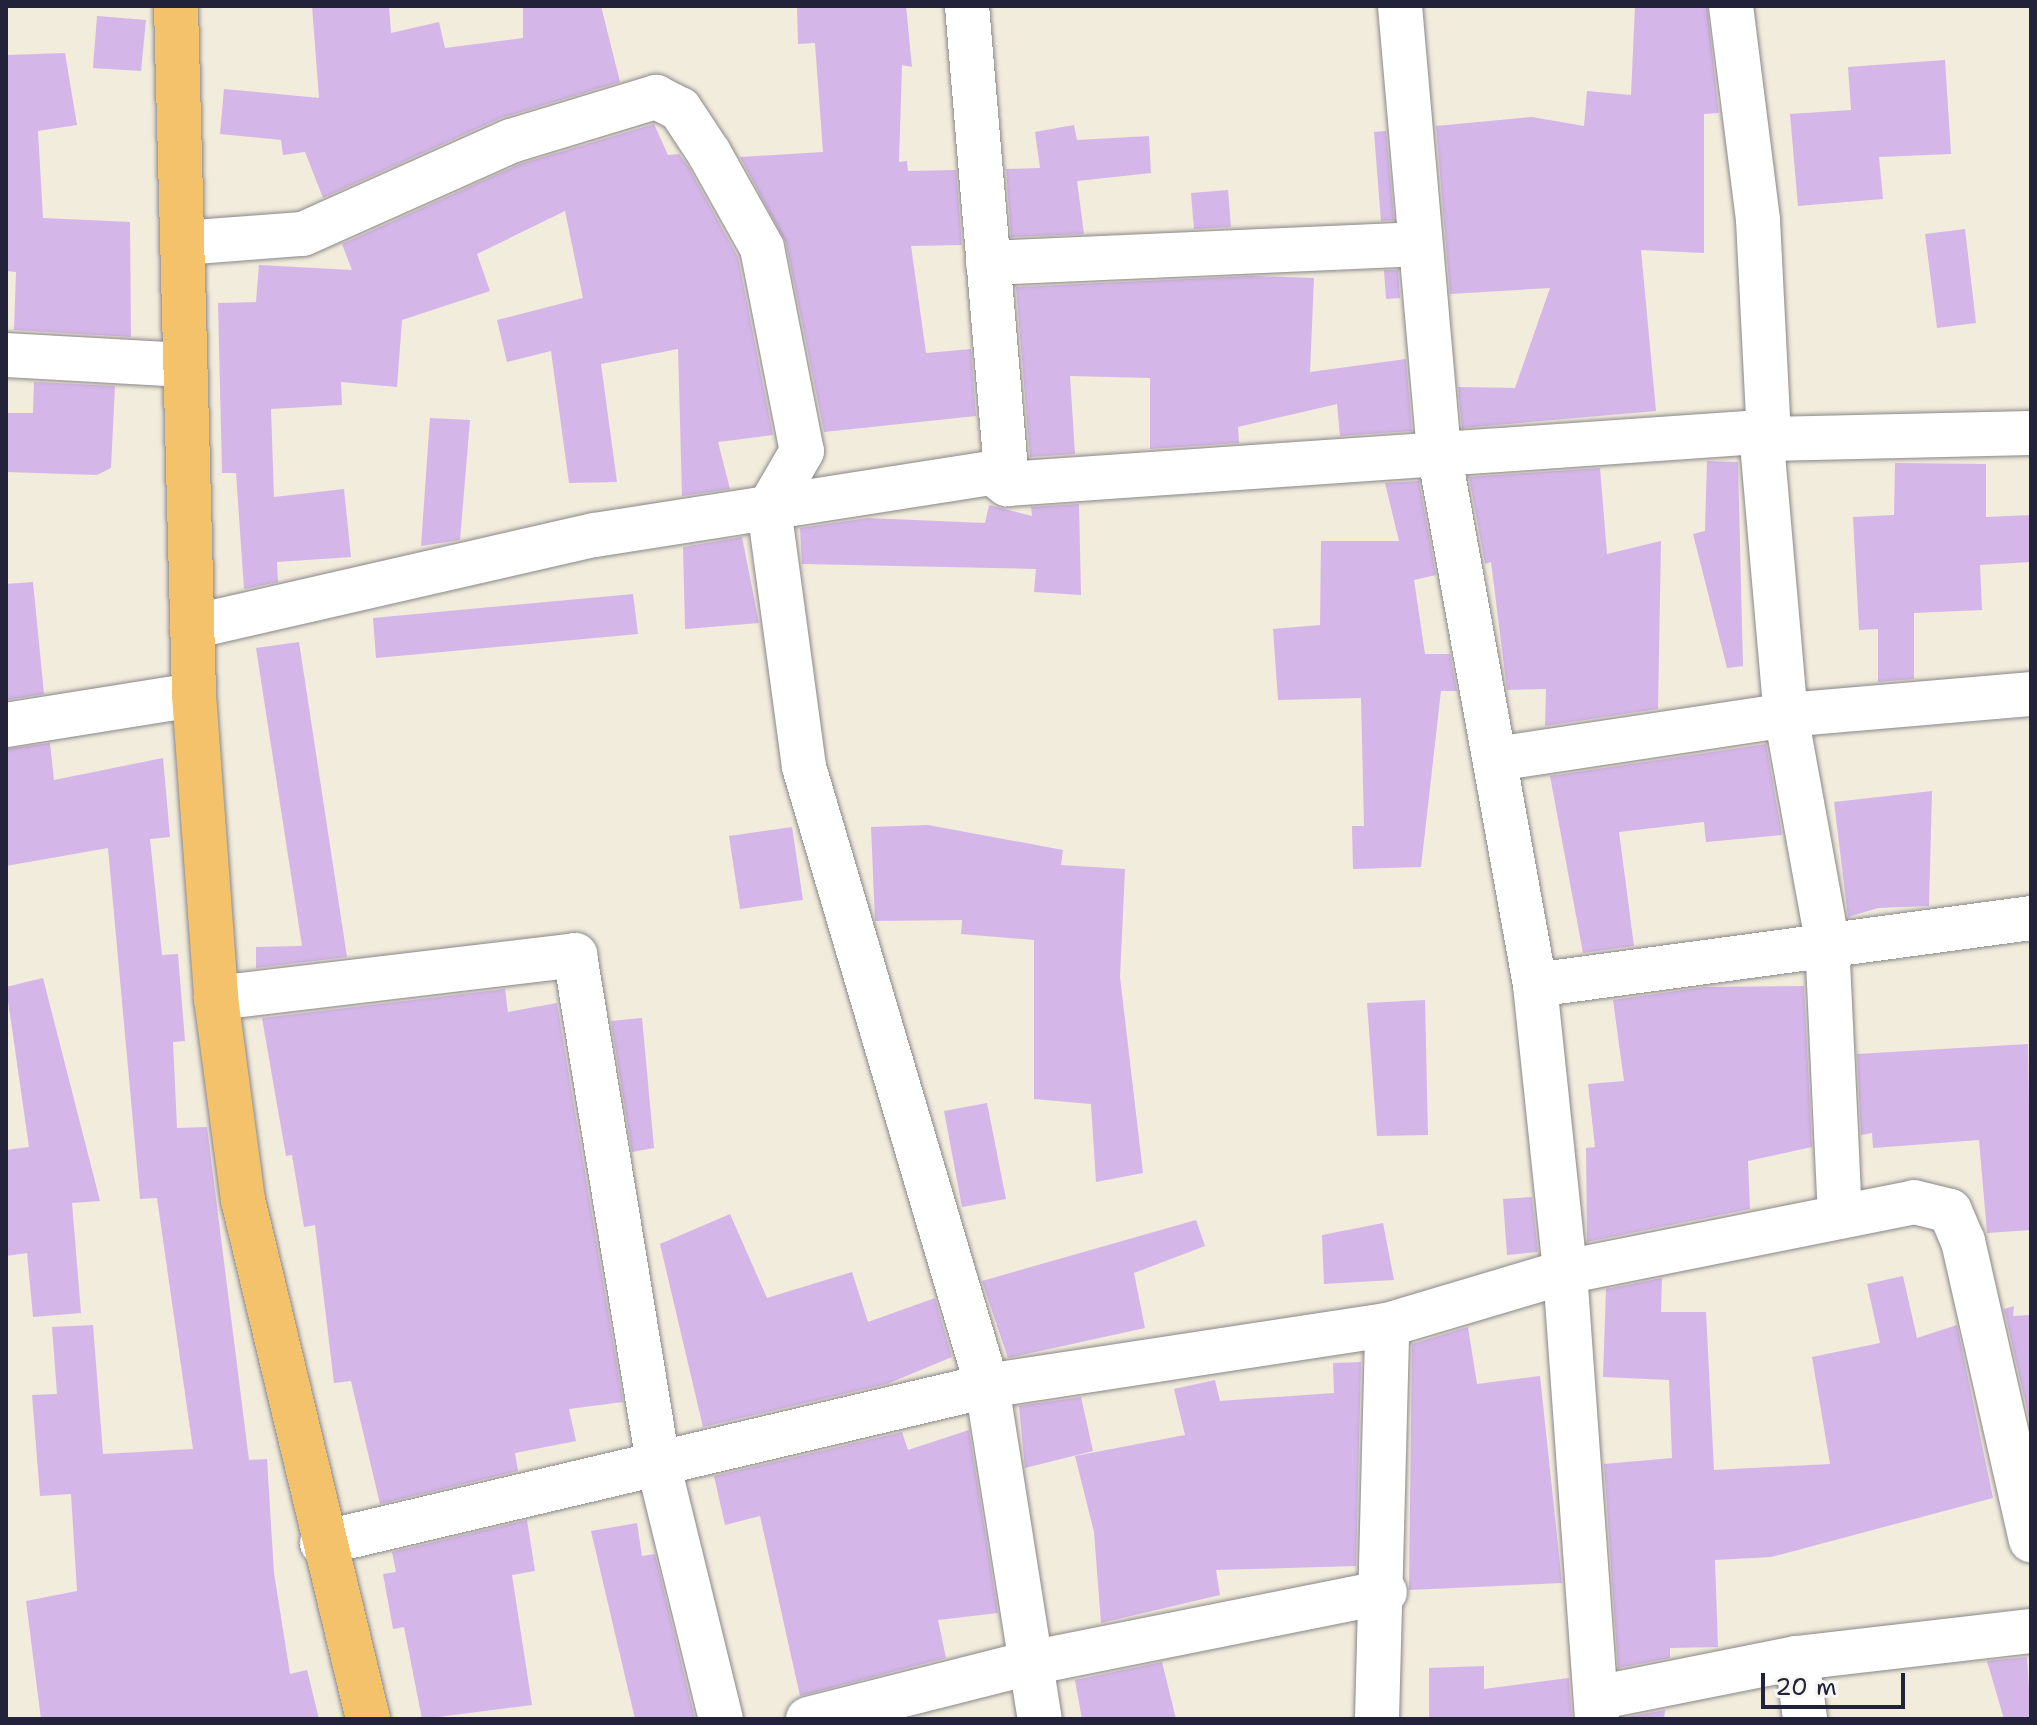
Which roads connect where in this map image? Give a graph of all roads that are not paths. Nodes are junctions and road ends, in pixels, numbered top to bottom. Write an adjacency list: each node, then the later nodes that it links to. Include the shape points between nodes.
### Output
1 (176, 6): 5 (main road)
2 (967, 6): 7 (street)
3 (1400, 6): 6 (street)
4 (1731, 6): 11 (street, via 1758,220)
5 (182, 243): 9 (main road); 14 (street, via 303,234 511,141 656,97 680,109 762,248 802,451)
6 (1417, 244): 7 (street); 12 (street)
7 (988, 263): 13 (street)
8 (6, 355): 9 (street)
9 (185, 365): 15 (main road)
10 (2031, 433): 11 (street)
11 (1765, 435): 12 (street); 18 (street)
12 (1439, 452): 13 (street); 20 (street)
13 (1007, 484): 14 (street, via 992,473)
14 (769, 508): 15 (street, via 595,535); 28 (street, via 804,767)
15 (192, 627): 17 (main road)
16 (2031, 694): 18 (street)
17 (194, 695): 19 (street); 24 (main road)
18 (1786, 715): 20 (street); 22 (street)
19 (6, 725)
20 (1496, 759): 23 (street)
21 (2031, 918): 22 (street)
22 (1827, 941): 23 (street); 25 (street)
23 (1535, 985): 26 (street)
24 (216, 998): 29 (street, via 575,955); 31 (main road, via 243,1200)
25 (1840, 1214): 26 (street); 30 (street, via 1914,1202 1950,1211 1963,1241)
26 (1565, 1272): 27 (street); 36 (street)
27 (1387, 1325): 28 (street); 32 (street)
28 (987, 1386): 29 (street); 35 (street)
29 (658, 1463): 31 (street); 38 (street)
30 (2031, 1540)
31 (322, 1543): 37 (main road)
32 (1385, 1592): 35 (street); 41 (street)
33 (2031, 1631): 34 (street)
34 (1797, 1658): 36 (street); 42 (street)
35 (1025, 1664): 39 (street); 40 (street)
36 (1597, 1708)
37 (368, 1719)
38 (721, 1719)
39 (808, 1719)
40 (1040, 1719)
41 (1377, 1719)
42 (1805, 1719)

